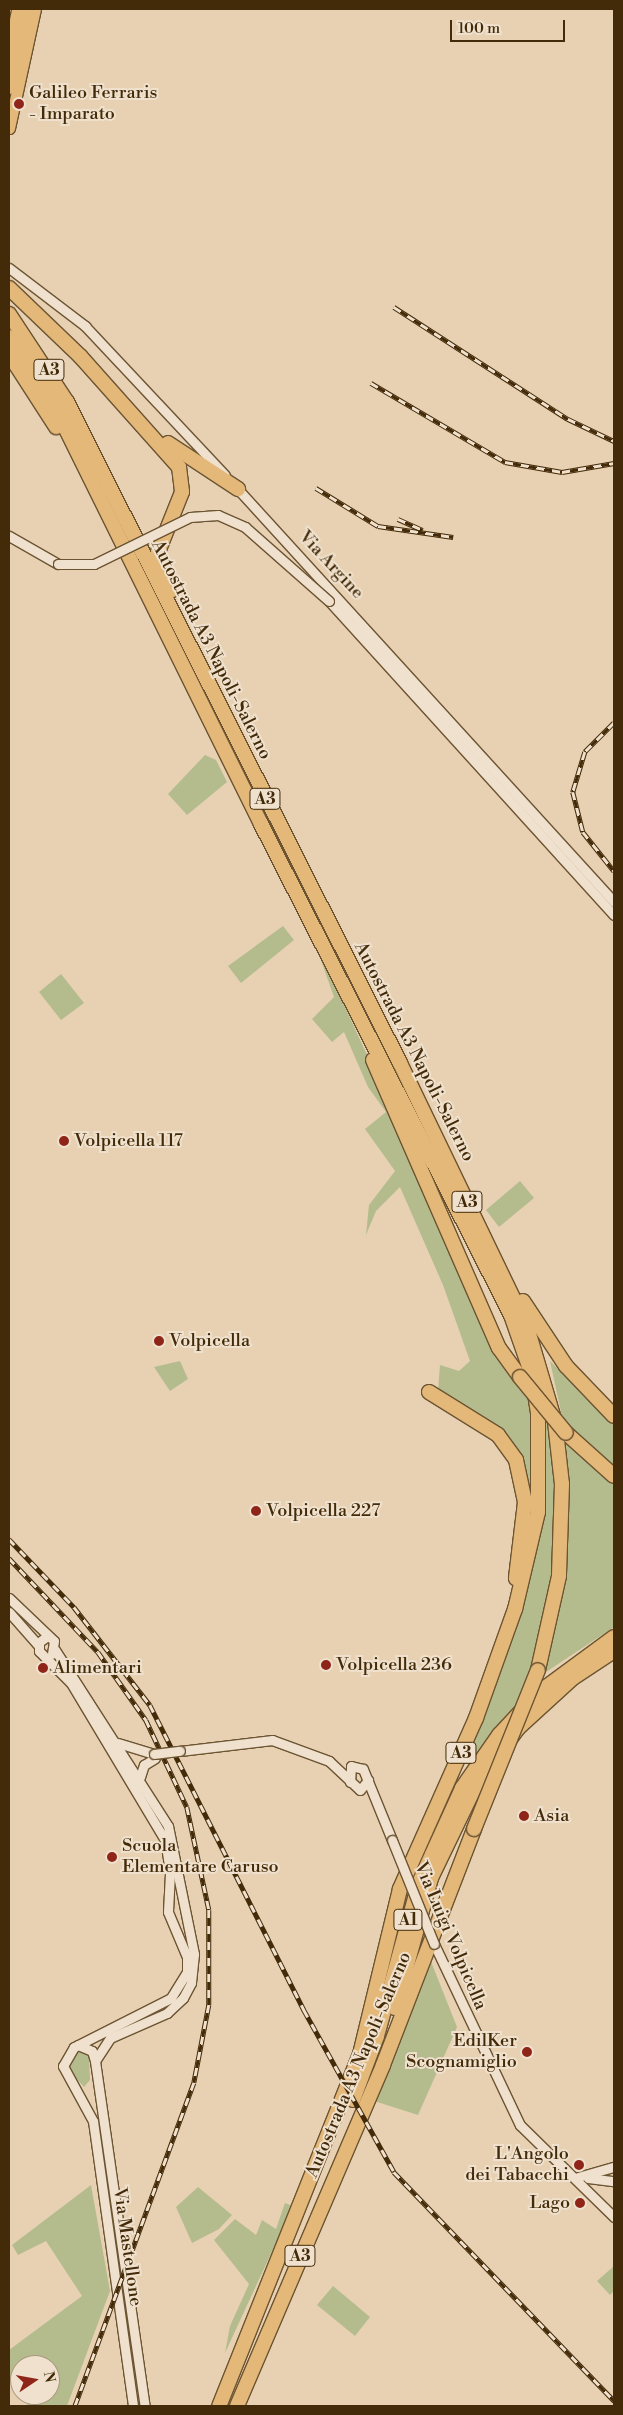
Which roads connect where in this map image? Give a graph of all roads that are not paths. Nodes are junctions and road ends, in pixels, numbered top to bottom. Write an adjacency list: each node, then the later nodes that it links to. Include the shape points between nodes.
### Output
1 (17, 9): 4 (main road)
2 (26, 9): 5 (highway)
3 (35, 9): 6 (main road)
4 (9, 48)
5 (9, 86)
6 (9, 128)
7 (9, 268): 15 (street, Via Argine, via 85,326)
8 (9, 283): 10 (highway)
9 (9, 288): 10 (highway)
10 (22, 300): 14 (highway)
11 (9, 314): 18 (highway, Autostrada A3 Napoli-Salerno / A3, via 52,375)
12 (9, 337): 16 (highway, Autostrada A3 Napoli-Salerno / A3, via 42,383)
13 (9, 354): 16 (highway)
14 (142, 421): 15 (highway, via 194,464); 18 (highway, via 179,467 183,482 178,504 161,539 160,565)
15 (238, 489): 19 (street, Via Argine)
16 (97, 492): 21 (highway, Autostrada A3 Napoli-Salerno / A3)
17 (9, 536): 19 (street, Via Argine, bridge, via 58,564 94,564 190,517 218,515 245,527 329,601)
18 (220, 708): 22 (highway, Autostrada A3 Napoli-Salerno / A3)
19 (610, 901): 20 (street, Via Argine)
20 (614, 915)
21 (340, 975): 25 (highway, bridge, via 499,1348 566,1432); 38 (highway, Autostrada A3 Napoli-Salerno / A3, via 511,1315 532,1375 538,1412 541,1474 531,1551 489,1686)
22 (450, 1166): 24 (highway, via 546,1339); 50 (highway, Autostrada A3 Napoli-Salerno / A3, bridge, via 527,1327 555,1422 562,1484 562,1550 550,1626 538,1670)
23 (429, 1392): 38 (highway, via 498,1435 516,1460 525,1502 513,1593)
24 (614, 1416)
25 (614, 1476)
26 (9, 1598): 28 (street)
27 (9, 1612): 30 (street)
28 (46, 1637): 30 (street); 32 (street, via 54,1641)
29 (614, 1637): 55 (highway, A1, via 558,1675 514,1717 480,1760 451,1809 419,1883 365,2070 286,2259)
30 (38, 1644): 32 (street, via 40,1653)
31 (614, 1651): 50 (highway, A1, via 574,1678 518,1728 475,1787 428,1886)
32 (51, 1653): 33 (street); 36 (street)
33 (117, 1742): 34 (street); 36 (street)
34 (153, 1756): 35 (street, bridge, via 272,1740); 36 (street); 39 (street)
35 (329, 1761): 37 (street); 41 (street, Via Luigi Volpicella)
36 (130, 1764): 39 (street); 44 (street, via 165,1840 170,1873)
37 (351, 1766): 40 (street, via 363,1769); 41 (street)
38 (450, 1775): 55 (highway, Autostrada A3 Napoli-Salerno / A3, via 393,1906 360,2054)
39 (140, 1777): 45 (street, via 171,1833)
40 (368, 1780): 42 (street); 43 (street, Via Luigi Volpicella)
41 (350, 1782): 42 (street, Via Luigi Volpicella)
42 (362, 1790): 43 (street, Via Luigi Volpicella)
43 (376, 1802): 52 (street, Via Luigi Volpicella, bridge, via 434,1944 520,2124 548,2155)
44 (167, 1904): 45 (street, via 178,1899); 46 (street, via 187,1957 181,1986 158,2007)
45 (185, 1904): 47 (street, via 194,1968 183,1998 167,2012 110,2038)
46 (78, 2045): 47 (street, via 92,2052); 49 (street, via 65,2057 62,2066 68,2082)
47 (95, 2061): 48 (street)
48 (95, 2080): 49 (street); 57 (street, Via Mastellone)
49 (81, 2095): 56 (street, Via Mastellone, via 93,2121)
50 (363, 2106): 59 (highway, Autostrada A3 Napoli-Salerno / A3)
51 (614, 2167): 52 (street)
52 (578, 2177): 53 (street); 54 (street, Via Luigi Volpicella)
53 (614, 2181)
54 (614, 2217)
55 (254, 2322): 58 (highway, Autostrada A3 Napoli-Salerno / A3)
56 (133, 2406)
57 (145, 2406)
58 (219, 2406)
59 (237, 2406)

